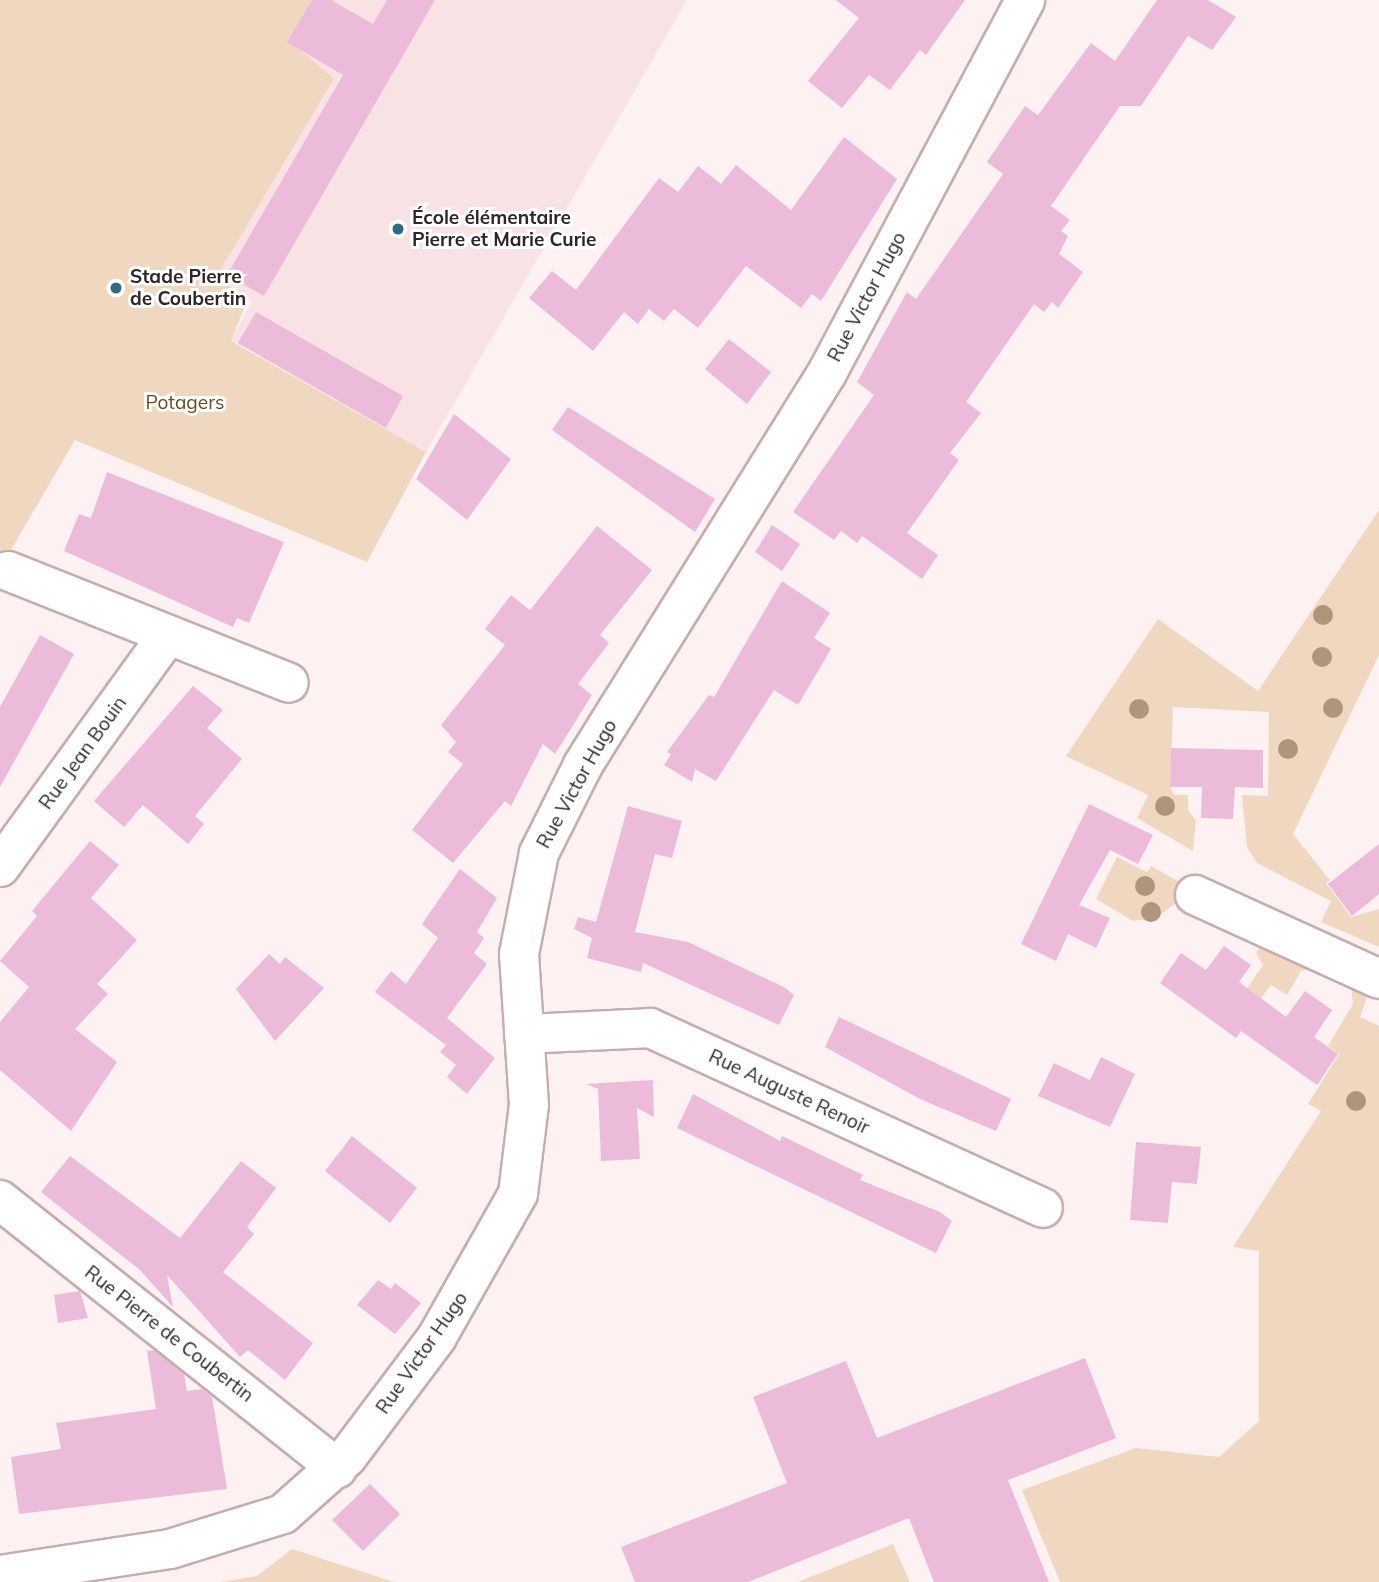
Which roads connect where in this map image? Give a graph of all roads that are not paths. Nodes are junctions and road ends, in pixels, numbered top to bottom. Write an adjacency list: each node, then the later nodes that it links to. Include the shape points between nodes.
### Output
1 (1025, 0): 8 (street, Rue Victor Hugo, via 827,373 583,765 539,853 519,954)
2 (8, 571): 3 (street)
3 (166, 638): 4 (street); 5 (street, Rue Jean Bouin)
4 (289, 683)
5 (0, 867)
6 (1195, 895): 7 (street)
7 (1379, 979)
8 (524, 1034): 10 (street, Rue Auguste Renoir, via 650,1028); 11 (street, Rue Victor Hugo, via 529,1105 518,1194 438,1337)
9 (0, 1200): 11 (street, Rue Pierre de Coubertin)
10 (1043, 1208)
11 (337, 1468): 12 (street, Rue Victor Hugo, via 283,1514 230,1535)
12 (0, 1575)

